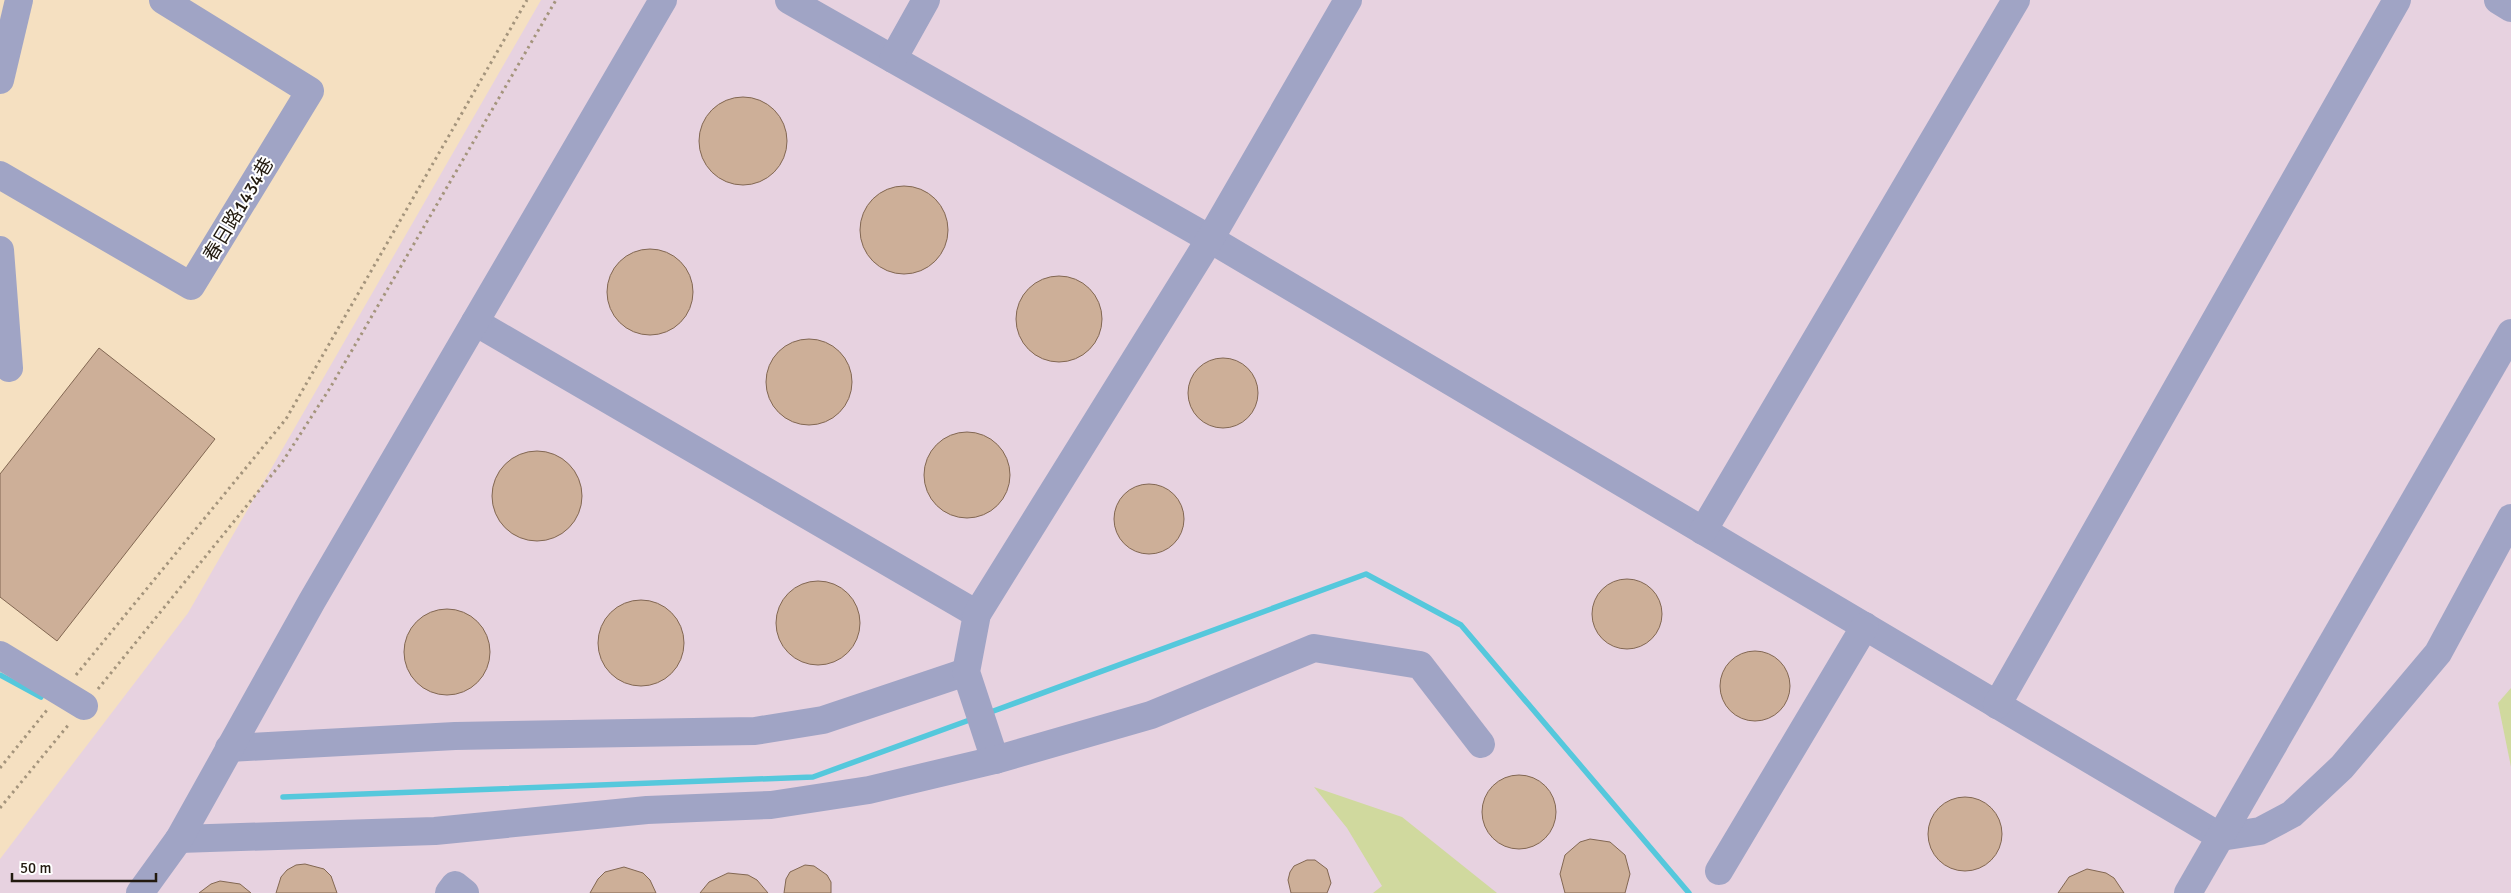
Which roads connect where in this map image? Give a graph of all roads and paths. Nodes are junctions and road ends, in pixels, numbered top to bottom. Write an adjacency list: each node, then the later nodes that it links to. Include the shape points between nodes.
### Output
1 (19, 0): 14 (lane)
2 (163, 0): 15 (lane, 春日路1434巷, via 310,91 191,286)
3 (527, 0): 27 (path, via 286,419)
4 (556, 0): 27 (path, via 336,379 283,461)
5 (663, 0): 18 (lane)
6 (789, 0): 13 (lane)
7 (926, 0): 13 (lane)
8 (1348, 0): 16 (lane)
9 (2016, 0): 22 (lane)
10 (2397, 0): 28 (lane)
11 (2498, 0): 12 (lane)
12 (2511, 8)
13 (893, 59): 16 (lane)
14 (0, 80)
15 (0, 175)
16 (1210, 239): 22 (lane); 23 (lane)
17 (0, 250): 20 (lane)
18 (475, 322): 23 (lane); 30 (lane)
19 (2511, 333): 34 (lane)
20 (9, 368)
21 (2511, 518): 34 (lane, via 2438,653 2342,767 2292,814 2260,831)
22 (1703, 531): 24 (lane)
23 (977, 614): 26 (lane)
24 (1865, 626): 28 (lane); 36 (lane)
25 (0, 655): 27 (lane)
26 (966, 672): 30 (lane, via 823,720 755,731 455,736); 31 (lane)
27 (73, 699): 32 (path); 33 (path)
28 (1997, 705): 34 (lane)
29 (1481, 744): 31 (lane, via 1420,665 1314,648 1151,715)
30 (229, 748): 35 (lane)
31 (995, 760): 35 (lane, via 869,790 771,805 647,810 435,831)
32 (0, 768)
33 (0, 808)
34 (2221, 837): 40 (lane)
35 (179, 839): 37 (lane)
36 (1719, 871)
37 (140, 893)
38 (449, 893): 39 (lane, via 455,885)
39 (465, 893)
40 (2188, 893)

